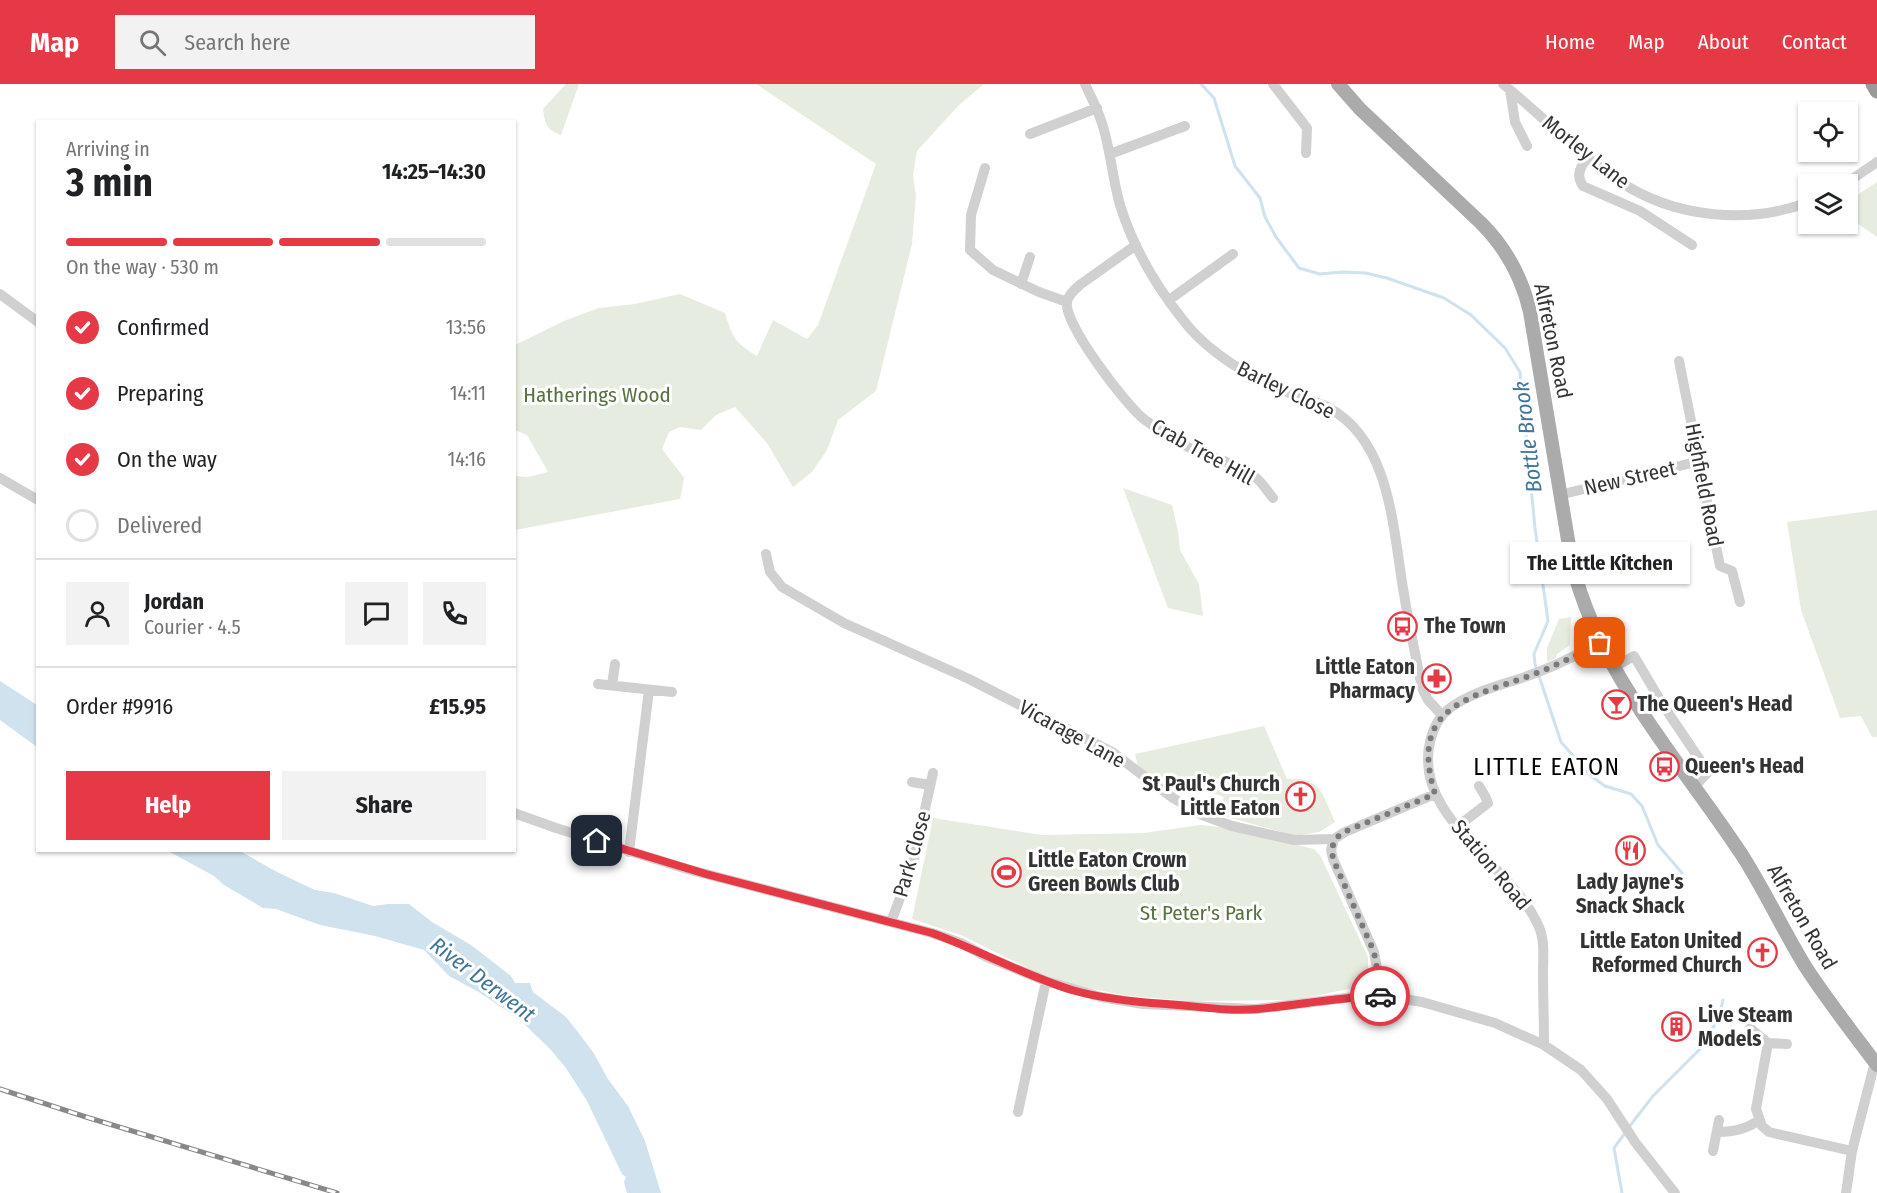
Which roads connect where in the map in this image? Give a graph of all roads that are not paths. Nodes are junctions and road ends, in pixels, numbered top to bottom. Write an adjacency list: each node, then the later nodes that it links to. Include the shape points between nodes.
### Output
1 (1085, 84): 7 (street, Barley Close)
2 (1338, 84): 30 (main road, Alfreton Road, via 1481,223 1511,262 1530,312)
3 (1873, 84): 6 (highway)
4 (1277, 85): 11 (street, via 1307,128)
5 (1506, 87): 10 (street, Morley Lane, via 1515,122); 13 (street, Morley Lane)
6 (1877, 91)
7 (1097, 108): 9 (street); 12 (street, Barley Close)
8 (1185, 126): 12 (street)
9 (1030, 134)
10 (1527, 146)
11 (1306, 153)
12 (1110, 154): 18 (street, Barley Close, via 1120,204)
13 (1588, 157): 17 (street, Morley Lane, via 1631,189 1679,207 1739,216); 19 (street, via 1579,173 1583,186 1640,211)
14 (1877, 162): 16 (street)
15 (985, 168): 22 (street, via 971,215 970,250 993,270)
16 (1858, 175)
17 (1798, 206)
18 (1136, 245): 24 (street, Barley Close); 25 (street, via 1081,284)
19 (1692, 245)
20 (1233, 254): 24 (street)
21 (1030, 257): 22 (street)
22 (1021, 284): 25 (street)
23 (0, 294): 26 (street)
24 (1169, 300): 42 (street, Barley Close, via 1196,336 1226,360 1270,385 1329,408 1362,438 1383,475 1422,688)
25 (1067, 302): 31 (street, Crab Tree Hill, via 1077,334 1142,418 1190,448 1257,478)
26 (36, 321)
27 (1679, 361): 28 (street, Highfield Road)
28 (1700, 461): 30 (street, New Street); 34 (street, Highfield Road, via 1720,566 1732,571)
29 (0, 478): 32 (street)
30 (1559, 495): 35 (main road, Alfreton Road, via 1577,583)
31 (1273, 498)
32 (36, 499)
33 (766, 554): 51 (street, Vicarage Lane, via 770,572 782,587 844,623 969,679 1112,752 1202,815 1294,840)
34 (1740, 602)
35 (1600, 643): 37 (main road, Alfreton Road); 42 (street, via 1551,667 1458,703)
36 (615, 664): 39 (street)
37 (1613, 668): 47 (main road, Alfreton Road); 47 (street, via 1634,656 1708,772)
38 (598, 684): 39 (street)
39 (612, 685): 40 (street)
40 (649, 690): 41 (street); 52 (street)
41 (672, 692)
42 (1442, 715): 48 (street, via 1428,749)
43 (933, 773): 45 (street, Park Close)
44 (912, 782): 45 (street, Park Close)
45 (930, 785): 53 (street, Park Close, via 913,863)
46 (1479, 786): 50 (street, via 1488,803)
47 (1694, 788): 60 (main road, Alfreton Road, via 1742,855 1820,989)
48 (1435, 794): 50 (street, Station Road); 51 (street, Vicarage Lane)
49 (516, 814): 52 (street)
50 (1457, 827): 59 (street, Station Road, via 1526,904 1541,931)
51 (1334, 839): 55 (street, via 1333,859 1374,952)
52 (630, 852): 53 (street)
53 (891, 922): 54 (street, via 961,943)
54 (1046, 981): 55 (street, via 1143,1004 1226,1009); 61 (street)
55 (1382, 996): 59 (street, via 1496,1023)
56 (1750, 1028): 57 (street)
57 (1767, 1043): 58 (street); 63 (street, via 1756,1109)
58 (1787, 1044)
59 (1544, 1045): 67 (street, via 1581,1070 1607,1099)
60 (1876, 1063): 66 (street)
61 (1018, 1112)
62 (1719, 1120): 64 (street)
63 (1759, 1120): 64 (street, via 1747,1128); 66 (street, via 1769,1132)
64 (1717, 1132): 65 (street)
65 (1713, 1151)
66 (1852, 1151): 68 (street)
67 (1675, 1193)
68 (1846, 1193)

